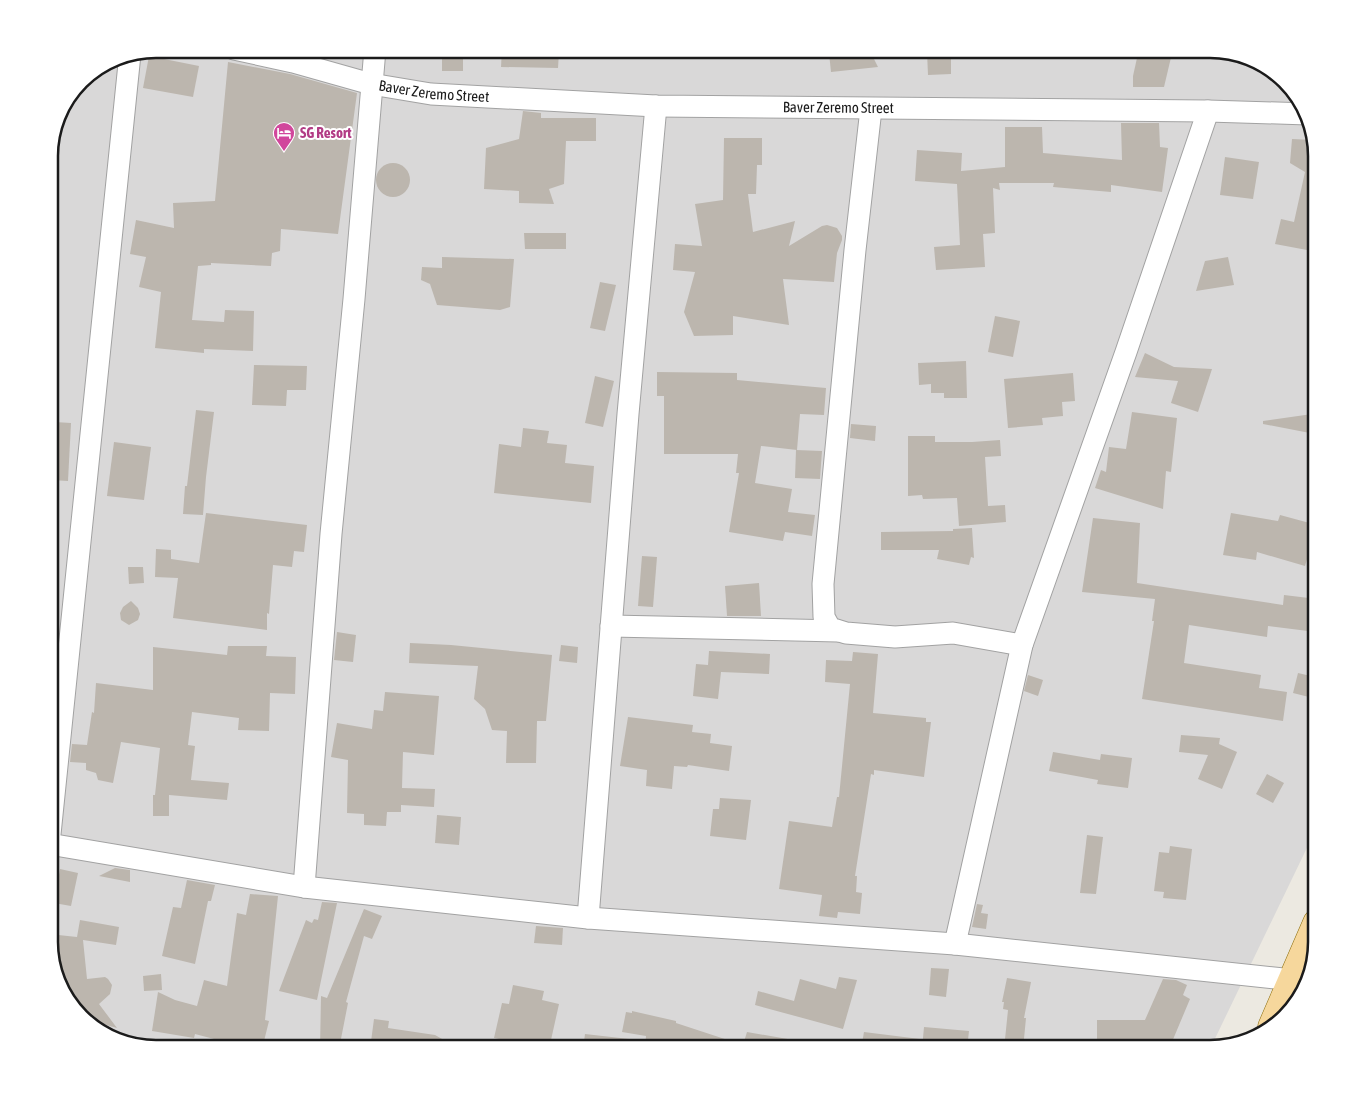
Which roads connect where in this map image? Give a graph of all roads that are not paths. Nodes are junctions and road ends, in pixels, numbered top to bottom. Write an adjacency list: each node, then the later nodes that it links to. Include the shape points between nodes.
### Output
1 (274, 58): 4 (street, Baver Zeremo Street)
2 (374, 58): 4 (street)
3 (129, 61): 12 (street)
4 (371, 84): 5 (street, Baver Zeremo Street, via 430,94); 14 (street)
5 (656, 106): 6 (street, Baver Zeremo Street); 9 (street)
6 (871, 109): 7 (street, Baver Zeremo Street); 10 (street, via 823,584 824,618 830,628)
7 (1208, 110): 8 (street, Baver Zeremo Street); 11 (street)
8 (1299, 114)
9 (611, 626): 10 (street); 15 (street)
10 (838, 631): 11 (street, via 895,637 953,633)
11 (1022, 645): 16 (street)
12 (58, 756)
13 (58, 846): 14 (street)
14 (304, 887): 15 (street)
15 (588, 918): 16 (street)
16 (955, 944): 18 (street)
17 (1308, 944): 18 (main road)
18 (1293, 980): 19 (main road)
19 (1278, 1013)

